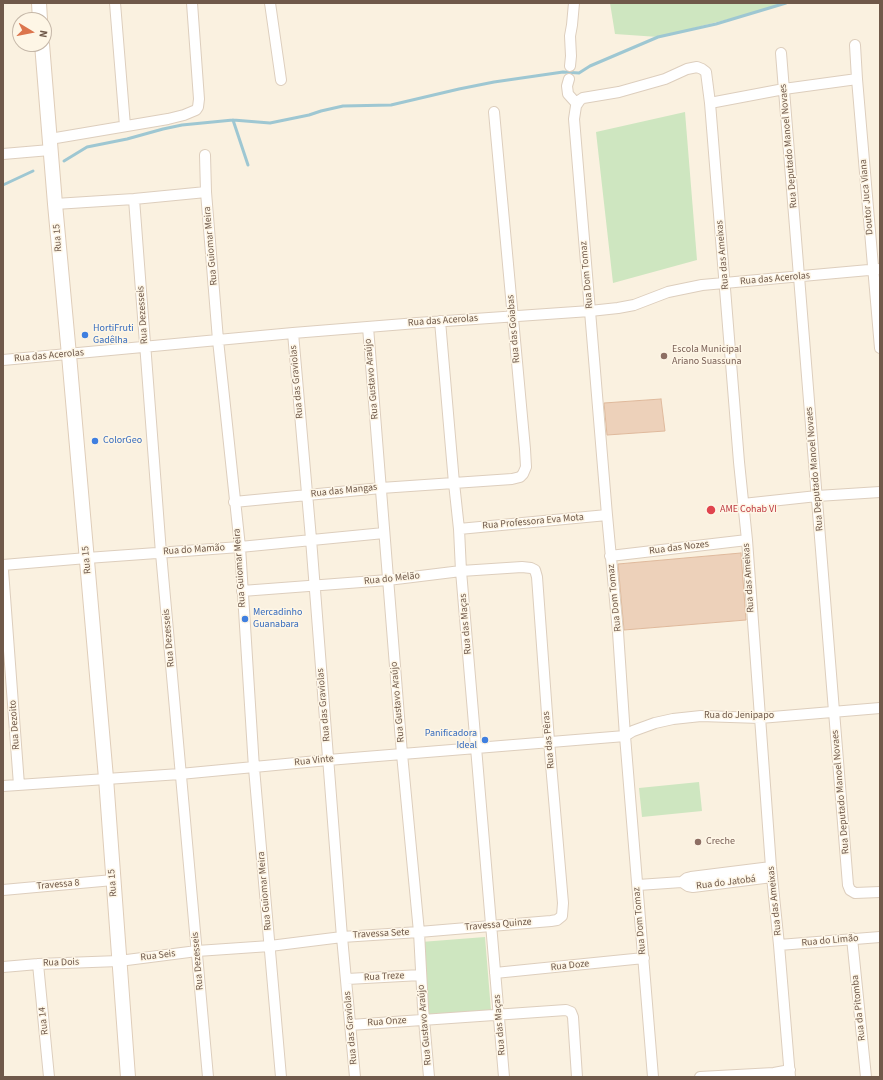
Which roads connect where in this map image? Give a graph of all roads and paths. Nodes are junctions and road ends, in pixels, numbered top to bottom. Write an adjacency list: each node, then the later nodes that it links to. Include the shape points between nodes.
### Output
1 (115, 3): 16 (street)
2 (192, 3): 16 (street, via 198,107 192,113)
3 (270, 3): 11 (street)
4 (574, 3): 8 (street)
5 (855, 45): 10 (street, Doutor Juca Viana)
6 (43, 52): 17 (main road, Rua 15)
7 (781, 53): 12 (street, Rua Deputado Manoel Novaes)
8 (570, 66)
9 (569, 79): 14 (street, via 568,94)
10 (856, 79): 12 (street); 23 (street, Doutor Juca Viana)
11 (281, 80)
12 (784, 90): 13 (street); 24 (street, Rua Deputado Manoel Novaes)
13 (710, 103): 14 (street, Rua das Ameixas, via 708,79 704,70 693,67 665,79 619,92 583,98); 25 (street, Rua das Ameixas)
14 (577, 104): 26 (street, Rua Dom Tomaz, via 574,119)
15 (494, 112): 27 (street, Rua das Goiabas)
16 (125, 126): 17 (street)
17 (50, 144): 18 (street); 22 (main road, Rua 15)
18 (3, 154)
19 (205, 155): 20 (street, Rua Guiomar Meira)
20 (206, 192): 21 (street); 31 (street, Rua Guiomar Meira)
21 (134, 199): 22 (street); 32 (street, Rua Dezesseis)
22 (55, 204): 34 (main road, Rua 15)
23 (877, 270): 24 (street, Rua das Acerolas); 33 (street, Doutor Juca Viana)
24 (800, 276): 25 (street, Rua das Acerolas); 40 (street, Rua Deputado Manoel Novaes)
25 (726, 283): 26 (street, Rua das Acerolas, via 684,288 634,305); 42 (street, Rua das Ameixas)
26 (590, 311): 27 (street, Rua das Acerolas); 43 (street, Rua Dom Tomaz)
27 (513, 316): 28 (street, Rua das Acerolas); 36 (street, Rua das Goiabas, via 526,470 521,476 512,479)
28 (440, 321): 29 (street, Rua das Acerolas); 36 (street, Rua das Maças)
29 (368, 327): 30 (street, Rua das Acerolas); 37 (street, Rua Gustavo Araújo)
30 (293, 333): 31 (street, Rua das Acerolas); 39 (street, Rua das Graviolas)
31 (218, 340): 32 (street, Rua das Acerolas); 41 (street, Rua Guiomar Meira)
32 (145, 347): 34 (street, Rua das Acerolas); 49 (street, Rua Dezesseis)
33 (880, 348)
34 (70, 355): 35 (street, Rua das Acerolas); 51 (main road, Rua 15)
35 (3, 360)
36 (454, 483): 37 (street, Rua das Mangas); 44 (street, Rua das Maças)
37 (381, 488): 39 (street, Rua das Mangas); 45 (street, Rua Gustavo Araújo)
38 (880, 492): 40 (street)
39 (307, 495): 41 (street, Rua das Mangas); 46 (street, Rua das Graviolas)
40 (817, 496): 42 (street); 60 (street, Rua Deputado Manoel Novaes)
41 (234, 502): 48 (street, Rua Guiomar Meira)
42 (743, 504): 47 (street, Rua das Ameixas)
43 (607, 515): 44 (street, Rua Professora Eva Mota); 50 (street, Rua Dom Tomaz)
44 (459, 529): 54 (street, Rua das Maças)
45 (384, 533): 46 (street, Rua do Mamão); 56 (street, Rua Gustavo Araújo)
46 (311, 539): 48 (street, Rua do Mamão); 57 (street, Rua das Graviolas)
47 (746, 540): 50 (street, Rua das Nozes); 61 (street, Rua das Ameixas)
48 (240, 547): 49 (street, Rua do Mamão); 58 (street, Rua Guiomar Meira)
49 (161, 553): 51 (street, Rua do Mamão); 68 (street, Rua Dezesseis)
50 (610, 556): 62 (street, Rua Dom Tomaz)
51 (87, 558): 52 (street, Rua do Mamão); 69 (main road, Rua 15)
52 (3, 565)
53 (3, 570): 70 (street, Rua Dezoito)
54 (461, 571): 55 (street, Rua do Melão, via 526,567 535,570); 56 (street, Rua do Melão); 64 (street, Rua das Maças)
55 (537, 577): 63 (street, Rua das Pêras)
56 (388, 580): 57 (street, Rua do Melão); 65 (street, Rua Gustavo Araújo)
57 (314, 585): 58 (street, Rua do Melão); 66 (street, Rua das Graviolas)
58 (242, 591): 67 (street, Rua Guiomar Meira)
59 (880, 708): 60 (street, Rua do Jenipapo)
60 (834, 711): 61 (street, Rua do Jenipapo); 76 (street, Rua Deputado Manoel Novaes, via 848,885 855,893)
61 (760, 718): 62 (street, Rua do Jenipapo, via 701,716 673,719 647,725); 72 (street, Rua das Ameixas)
62 (625, 736): 63 (street, Rua Vinte); 74 (street, Rua Dom Tomaz)
63 (549, 742): 64 (street, Rua Vinte); 77 (street, Rua das Pêras)
64 (476, 749): 65 (street, Rua Vinte); 78 (street, Rua das Maças)
65 (402, 754): 66 (street, Rua Vinte); 79 (street, Rua Gustavo Araújo)
66 (328, 760): 67 (street, Rua Vinte); 80 (street, Rua das Graviolas)
67 (254, 768): 68 (street, Rua Vinte); 84 (street, Rua Guiomar Meira)
68 (180, 774): 69 (street, Rua Vinte); 85 (street, Rua Dezesseis)
69 (106, 778): 70 (street, Rua Vinte); 73 (main road, Rua 15)
70 (20, 785): 71 (street, Rua Vinte)
71 (3, 786)
72 (772, 872): 74 (street, Rua do Jatobá, via 693,887 682,882); 83 (street, Rua das Ameixas)
73 (113, 880): 75 (street, Travessa 8); 87 (main road, Rua 15)
74 (638, 885): 86 (street, Rua Dom Tomaz)
75 (3, 890)
76 (880, 892)
77 (564, 903): 78 (street, Travessa Quinze, via 562,916 557,920)
78 (490, 926): 79 (street, Travessa Quinze); 90 (street, Rua das Maças)
79 (419, 932): 80 (street, Travessa Sete); 91 (street, Rua Gustavo Araújo)
80 (342, 937): 84 (street); 92 (street, Rua das Graviolas)
81 (880, 937): 82 (street, Rua do Limão)
82 (852, 938): 83 (street, Rua do Limão); 108 (street, Rua da Pitomba)
83 (779, 945): 96 (street, Rua das Ameixas)
84 (270, 946): 85 (street); 101 (street, Rua Guiomar Meira)
85 (197, 951): 87 (street, Rua Seis); 100 (street, Rua Dezesseis)
86 (644, 958): 90 (street, Rua Doze); 106 (street, Rua Dom Tomaz)
87 (119, 961): 88 (street, Rua Dois); 99 (main road, Rua 15)
88 (38, 964): 89 (street, Rua Dois); 98 (street, Rua 14)
89 (3, 967)
90 (496, 973): 93 (street, Rua das Maças)
91 (420, 975): 92 (street, Rua Treze); 94 (street, Rua Gustavo Araújo)
92 (347, 979): 95 (street, Rua das Graviolas)
93 (498, 1014): 94 (street, Rua Onze); 104 (street, Rua das Maças); 105 (street, Rua Onze, via 566,1010 571,1012)
94 (424, 1019): 95 (street, Rua Onze); 103 (street, Rua Gustavo Araújo)
95 (350, 1025): 102 (street, Rua das Graviolas)
96 (790, 1074): 97 (street)
97 (775, 1075): 107 (street)
98 (49, 1077)
99 (128, 1077)
100 (208, 1077)
101 (281, 1077)
102 (355, 1077)
103 (429, 1077)
104 (504, 1077)
105 (577, 1077)
106 (653, 1077)
107 (700, 1077)
108 (866, 1077)

